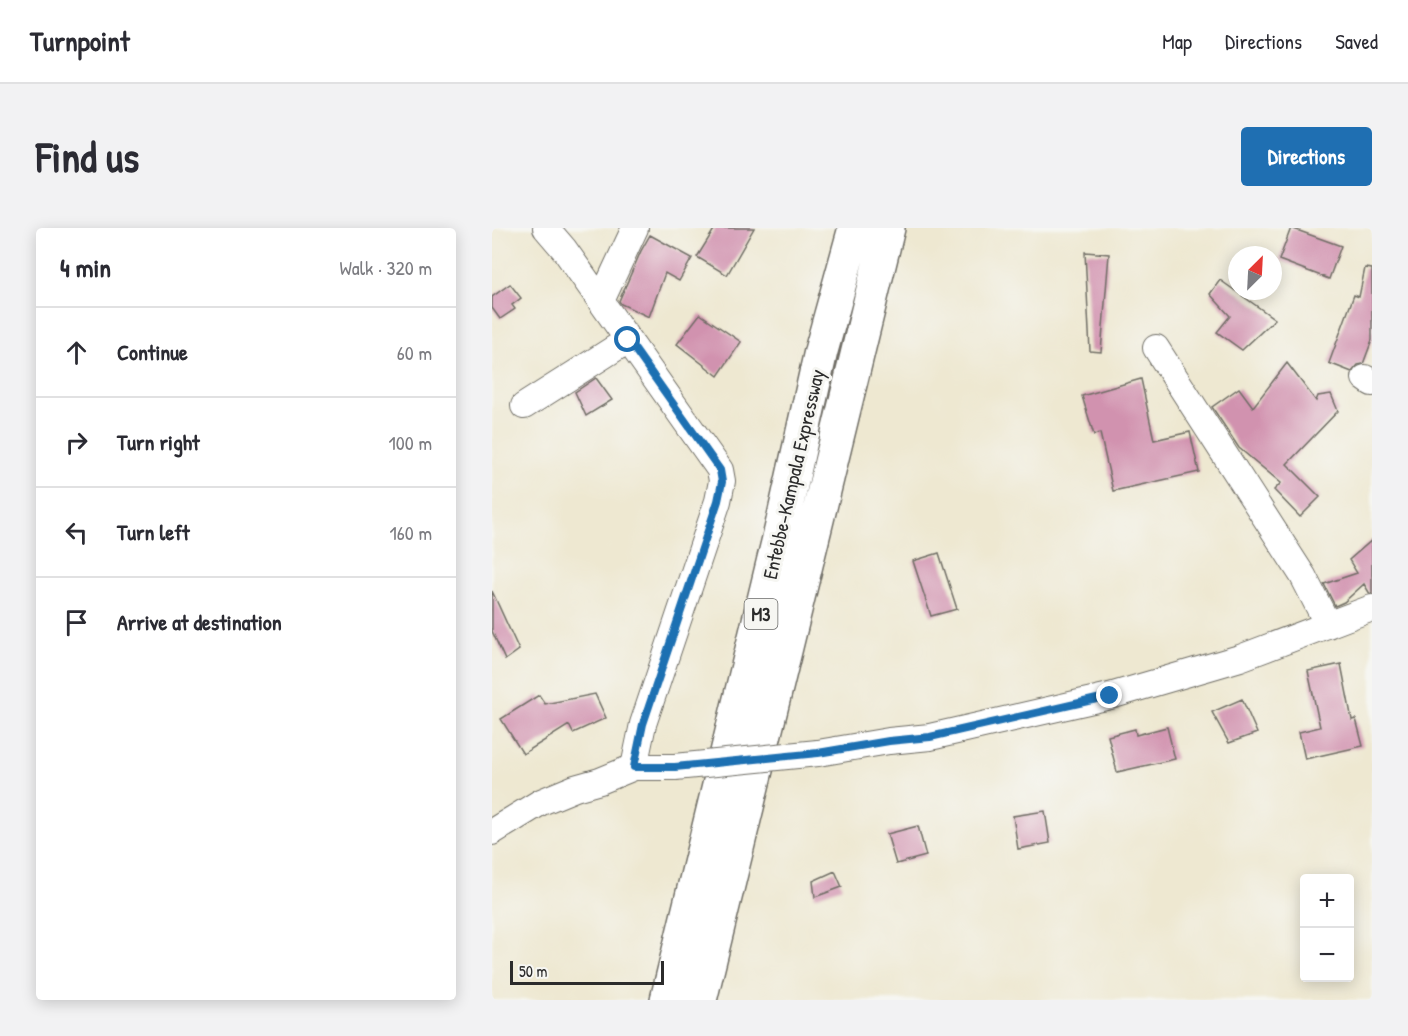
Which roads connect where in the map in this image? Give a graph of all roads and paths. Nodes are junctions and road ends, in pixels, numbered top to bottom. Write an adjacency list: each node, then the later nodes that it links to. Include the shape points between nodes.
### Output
1 (546, 228): 5 (street)
2 (635, 228): 5 (street)
3 (855, 228): 13 (highway, Entebbe–Kampala Expressway / M3, via 821,351)
4 (888, 228): 14 (highway, Entebbe–Kampala Expressway / M3)
5 (601, 302): 6 (street)
6 (628, 340): 8 (street); 11 (street, via 720,470 722,482 643,724)
7 (1156, 348): 10 (street, via 1303,576)
8 (524, 406)
9 (1372, 608): 10 (street)
10 (1328, 625): 11 (street, bridge, via 1240,658 1110,696 930,737 818,753 675,767)
11 (634, 767): 12 (street, via 541,802)
12 (492, 832)
13 (667, 1000)
14 (700, 1000)

